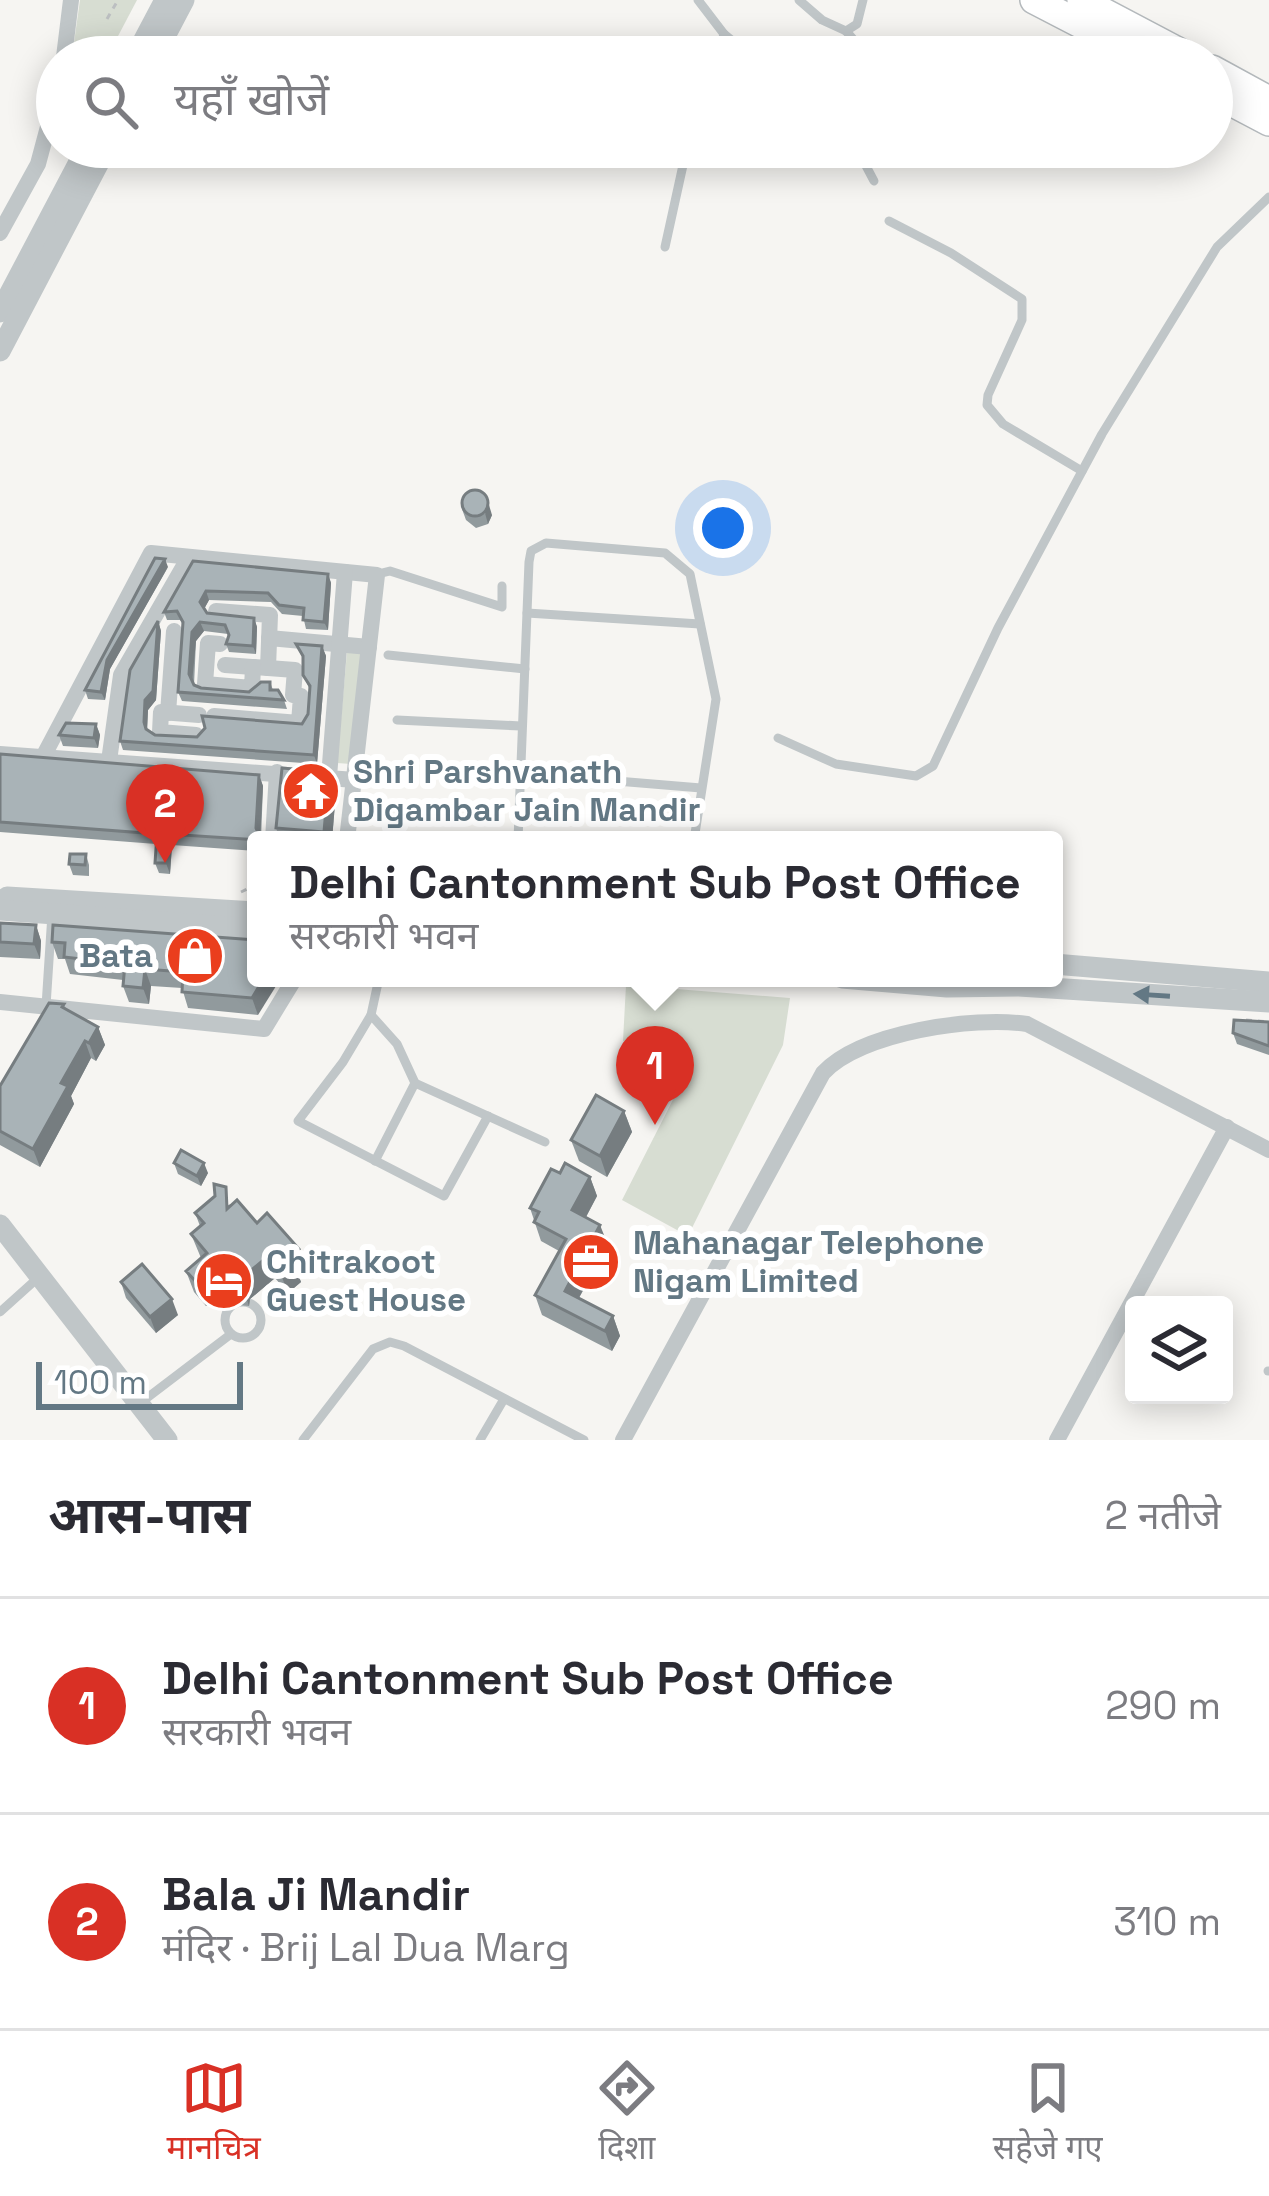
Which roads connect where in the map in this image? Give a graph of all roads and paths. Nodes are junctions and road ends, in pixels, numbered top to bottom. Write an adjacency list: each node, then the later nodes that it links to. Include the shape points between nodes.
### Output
1 (71, 0): 13 (street)
2 (118, 0): 10 (path)
3 (165, 0): 14 (street)
4 (184, 0): 15 (street)
5 (698, 0): 12 (lane)
6 (799, 0): 11 (lane)
7 (863, 0): 11 (lane)
8 (1034, 0): 18 (main road)
9 (1081, 0): 19 (main road)
10 (107, 19)
11 (846, 31): 17 (lane)
12 (724, 34): 16 (lane)
13 (67, 36)
14 (146, 36)
15 (165, 36)
16 (726, 36)
17 (852, 36)
18 (1103, 36)
19 (1149, 36)
20 (1233, 81): 21 (main road)
21 (1269, 100)
22 (1233, 103): 23 (main road)
23 (1269, 122)
24 (36, 168): 32 (street)
25 (78, 168): 34 (street)
26 (94, 168): 34 (street)
27 (682, 168): 33 (lane)
28 (867, 168): 29 (lane)
29 (874, 181)
30 (1269, 197): 37 (lane, via 1216,247)
31 (889, 221): 37 (lane, via 1022,299 1022,320 987,405)
32 (0, 232)
33 (665, 247)
34 (43, 249): 35 (street); 36 (street)
35 (0, 312)
36 (0, 351)
37 (1082, 471): 58 (lane, via 926,773 836,764)
38 (189, 556): 39 (street); 60 (street, via 151,553); 61 (street, via 121,675)
39 (345, 572): 40 (street); 48 (street)
40 (377, 574): 41 (lane, via 502,607); 49 (street)
41 (502, 586)
42 (216, 611): 46 (street, via 270,615)
43 (527, 613): 44 (lane); 44 (lane, via 531,551 546,543 672,556 690,574); 53 (lane)
44 (700, 624): 66 (lane, via 716,699)
45 (174, 631): 54 (street)
46 (268, 638): 48 (street); 52 (street)
47 (220, 644): 52 (street, via 208,643 205,683 252,688)
48 (339, 644): 49 (street); 64 (street)
49 (369, 647): 65 (street)
50 (388, 655): 53 (lane)
51 (225, 664): 52 (street)
52 (261, 668): 54 (street, via 295,670 298,723)
53 (525, 669): 56 (lane)
54 (159, 712): 57 (street, via 152,732)
55 (397, 720): 56 (lane)
56 (521, 726): 63 (lane)
57 (196, 735)
58 (778, 738)
59 (0, 754): 60 (street)
60 (43, 757): 61 (street)
61 (109, 761): 62 (street)
62 (277, 772): 64 (street); 67 (street)
63 (520, 773): 66 (lane); 69 (lane)
64 (329, 777): 65 (street)
65 (355, 780): 68 (street)
66 (701, 788): 70 (lane)
67 (274, 831)
68 (348, 831)
69 (518, 831)
70 (695, 831)
71 (247, 889): 72 (path)
72 (235, 895)
73 (0, 896): 75 (street)
74 (0, 910): 76 (street)
75 (247, 911)
76 (52, 914): 77 (street); 85 (lane)
77 (247, 928)
78 (1063, 965): 79 (street)
79 (1269, 982)
80 (290, 987): 85 (street, via 264,1029)
81 (378, 987): 86 (lane)
82 (1035, 987): 83 (street, one-way to 82)
83 (1269, 1002)
84 (0, 1003): 85 (street)
85 (44, 1012)
86 (371, 1015): 89 (lane); 94 (lane, via 298,1121)
87 (1246, 1020): 88 (path)
88 (1269, 1022)
89 (416, 1083): 90 (lane); 94 (lane)
90 (488, 1116): 92 (lane); 94 (lane, via 444,1196)
91 (1227, 1127): 93 (street); 105 (street, via 1028,1024 954,1024 836,1059); 106 (street)
92 (545, 1142)
93 (1269, 1150)
94 (375, 1161)
95 (0, 1226): 96 (street)
96 (40, 1276): 97 (lane); 100 (street)
97 (0, 1312)
98 (231, 1334): 98 (lane, via 257,1331 253,1304 230,1307); 100 (lane)
99 (504, 1400): 102 (lane, via 404,1346 379,1344); 103 (lane); 104 (lane)
100 (139, 1404): 101 (street)
101 (167, 1440)
102 (303, 1440)
103 (480, 1440)
104 (584, 1440)
105 (623, 1440)
106 (1057, 1440)

